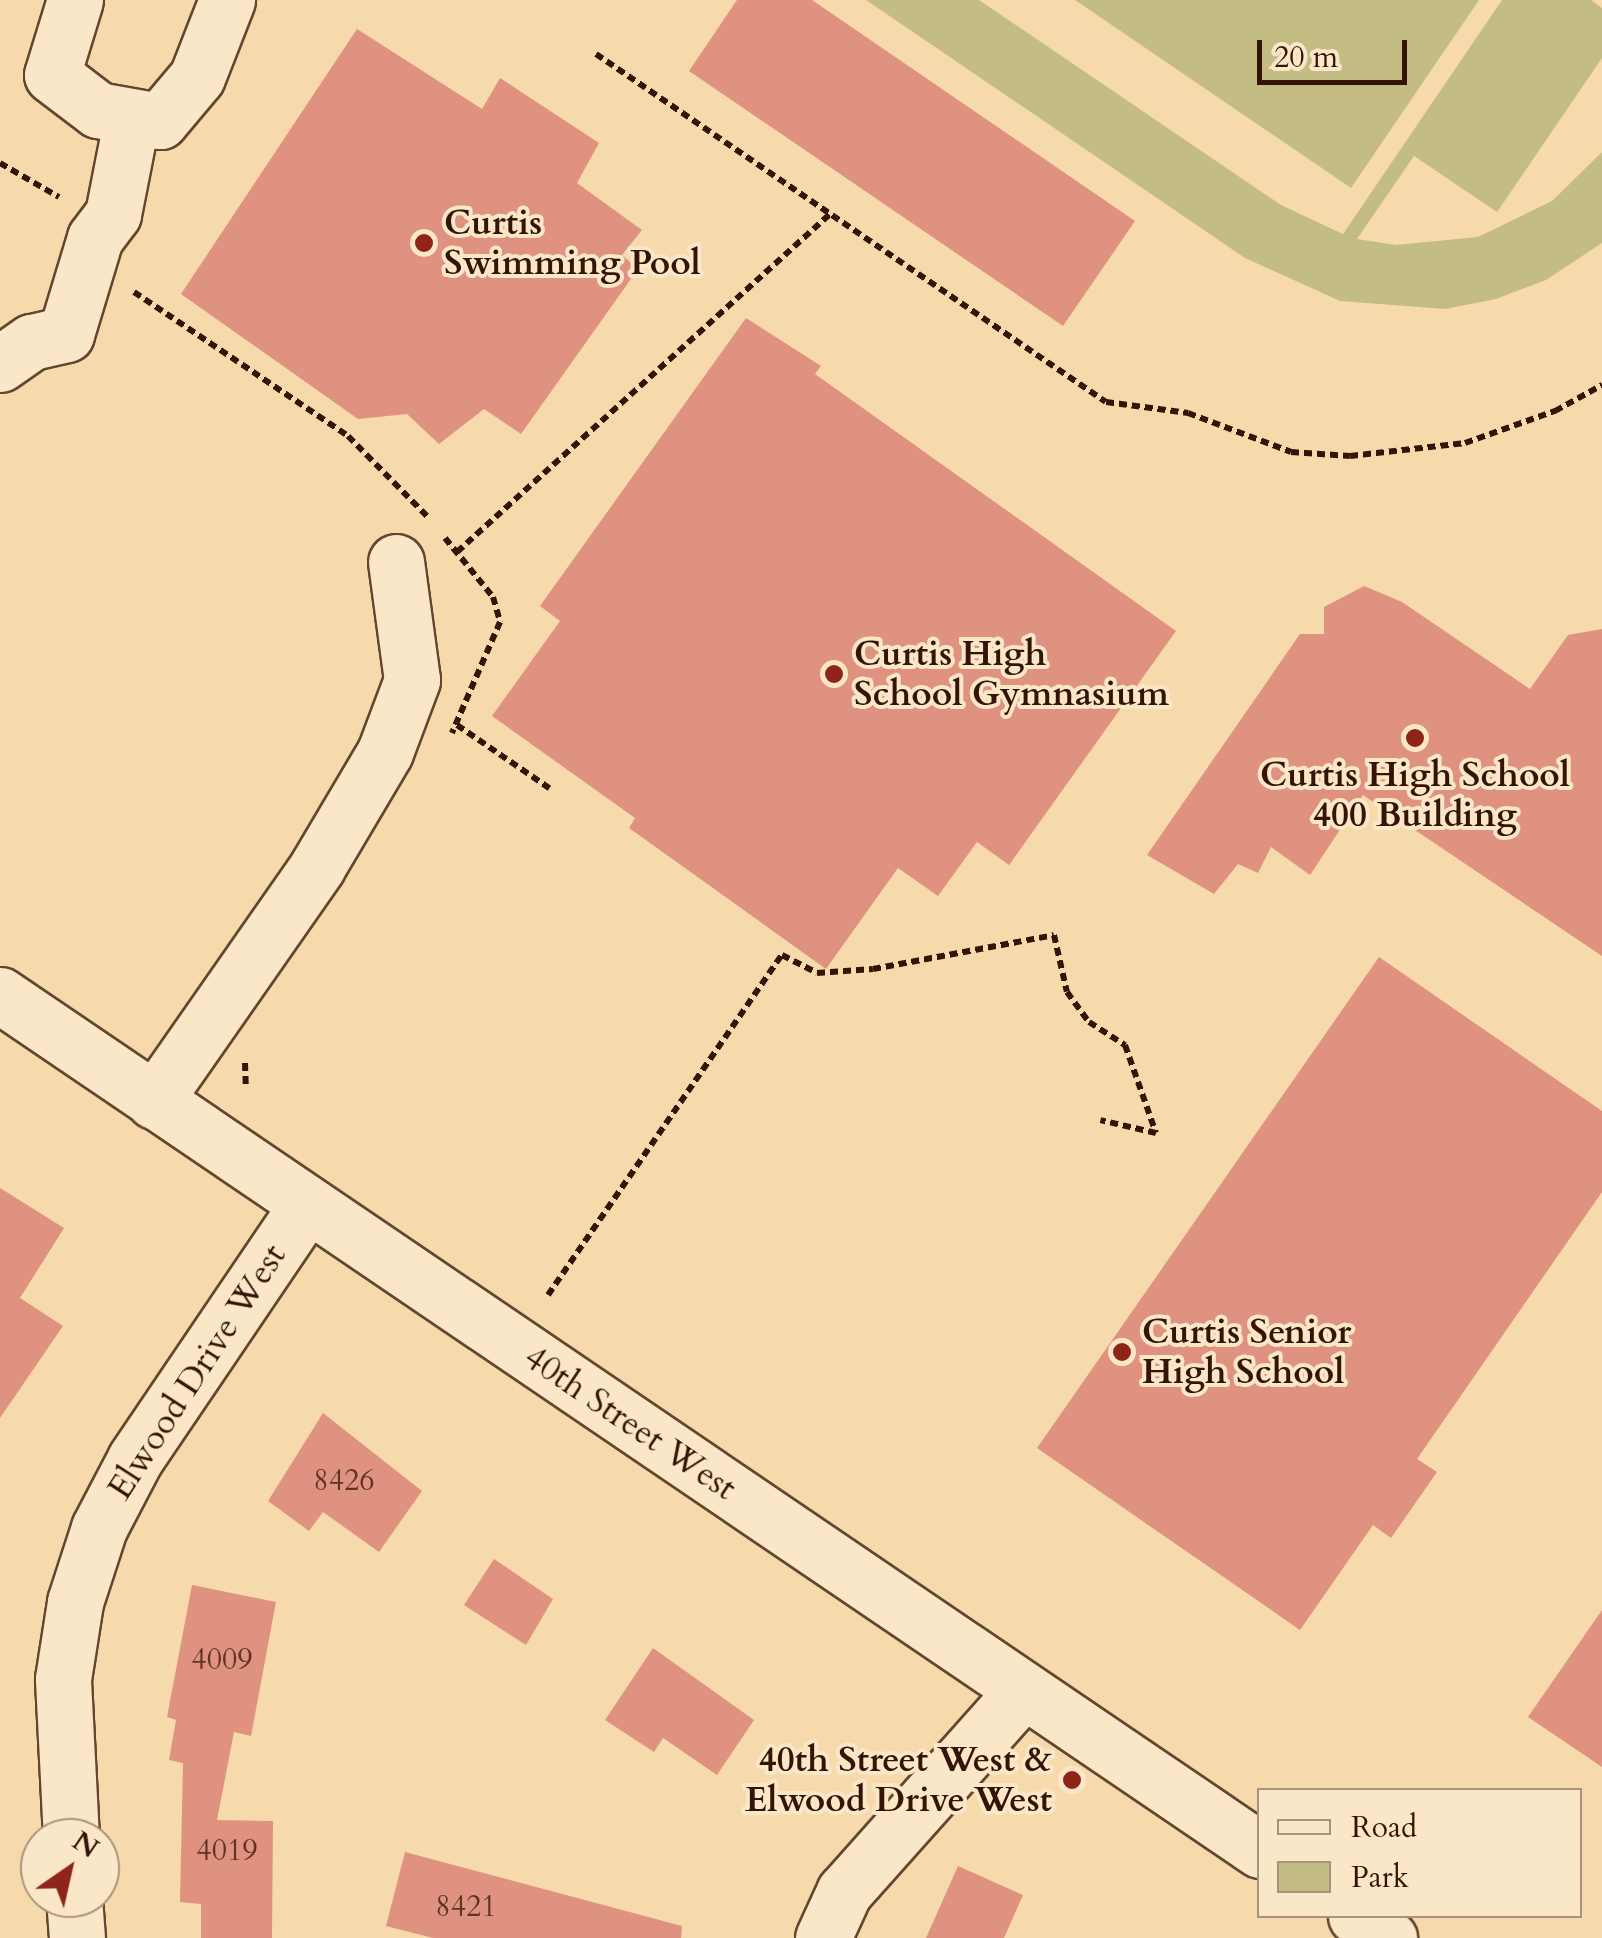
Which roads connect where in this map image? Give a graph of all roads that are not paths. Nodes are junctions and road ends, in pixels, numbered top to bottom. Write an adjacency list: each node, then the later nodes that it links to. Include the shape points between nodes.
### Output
1 (75, 0): 3 (street, via 52,75 98,110)
2 (227, 0): 3 (street, via 197,77 160,121)
3 (132, 116): 4 (street, via 114,214 96,238 66,334 32,342)
4 (0, 364)
5 (396, 562): 7 (street, via 412,680 385,752 318,867)
6 (0, 995): 7 (street, 40th Street West)
7 (154, 1102): 8 (street, 40th Street West)
8 (306, 1206): 9 (street, 40th Street West); 10 (street, Elwood Drive West, via 134,1459 98,1528 75,1602 64,1679)
9 (1023, 1690): 11 (street, 40th Street West); 13 (street, via 844,1892)
10 (69, 1818)
11 (1257, 1848)
12 (1359, 1918): 14 (street)
13 (823, 1938)
14 (1389, 1938)

